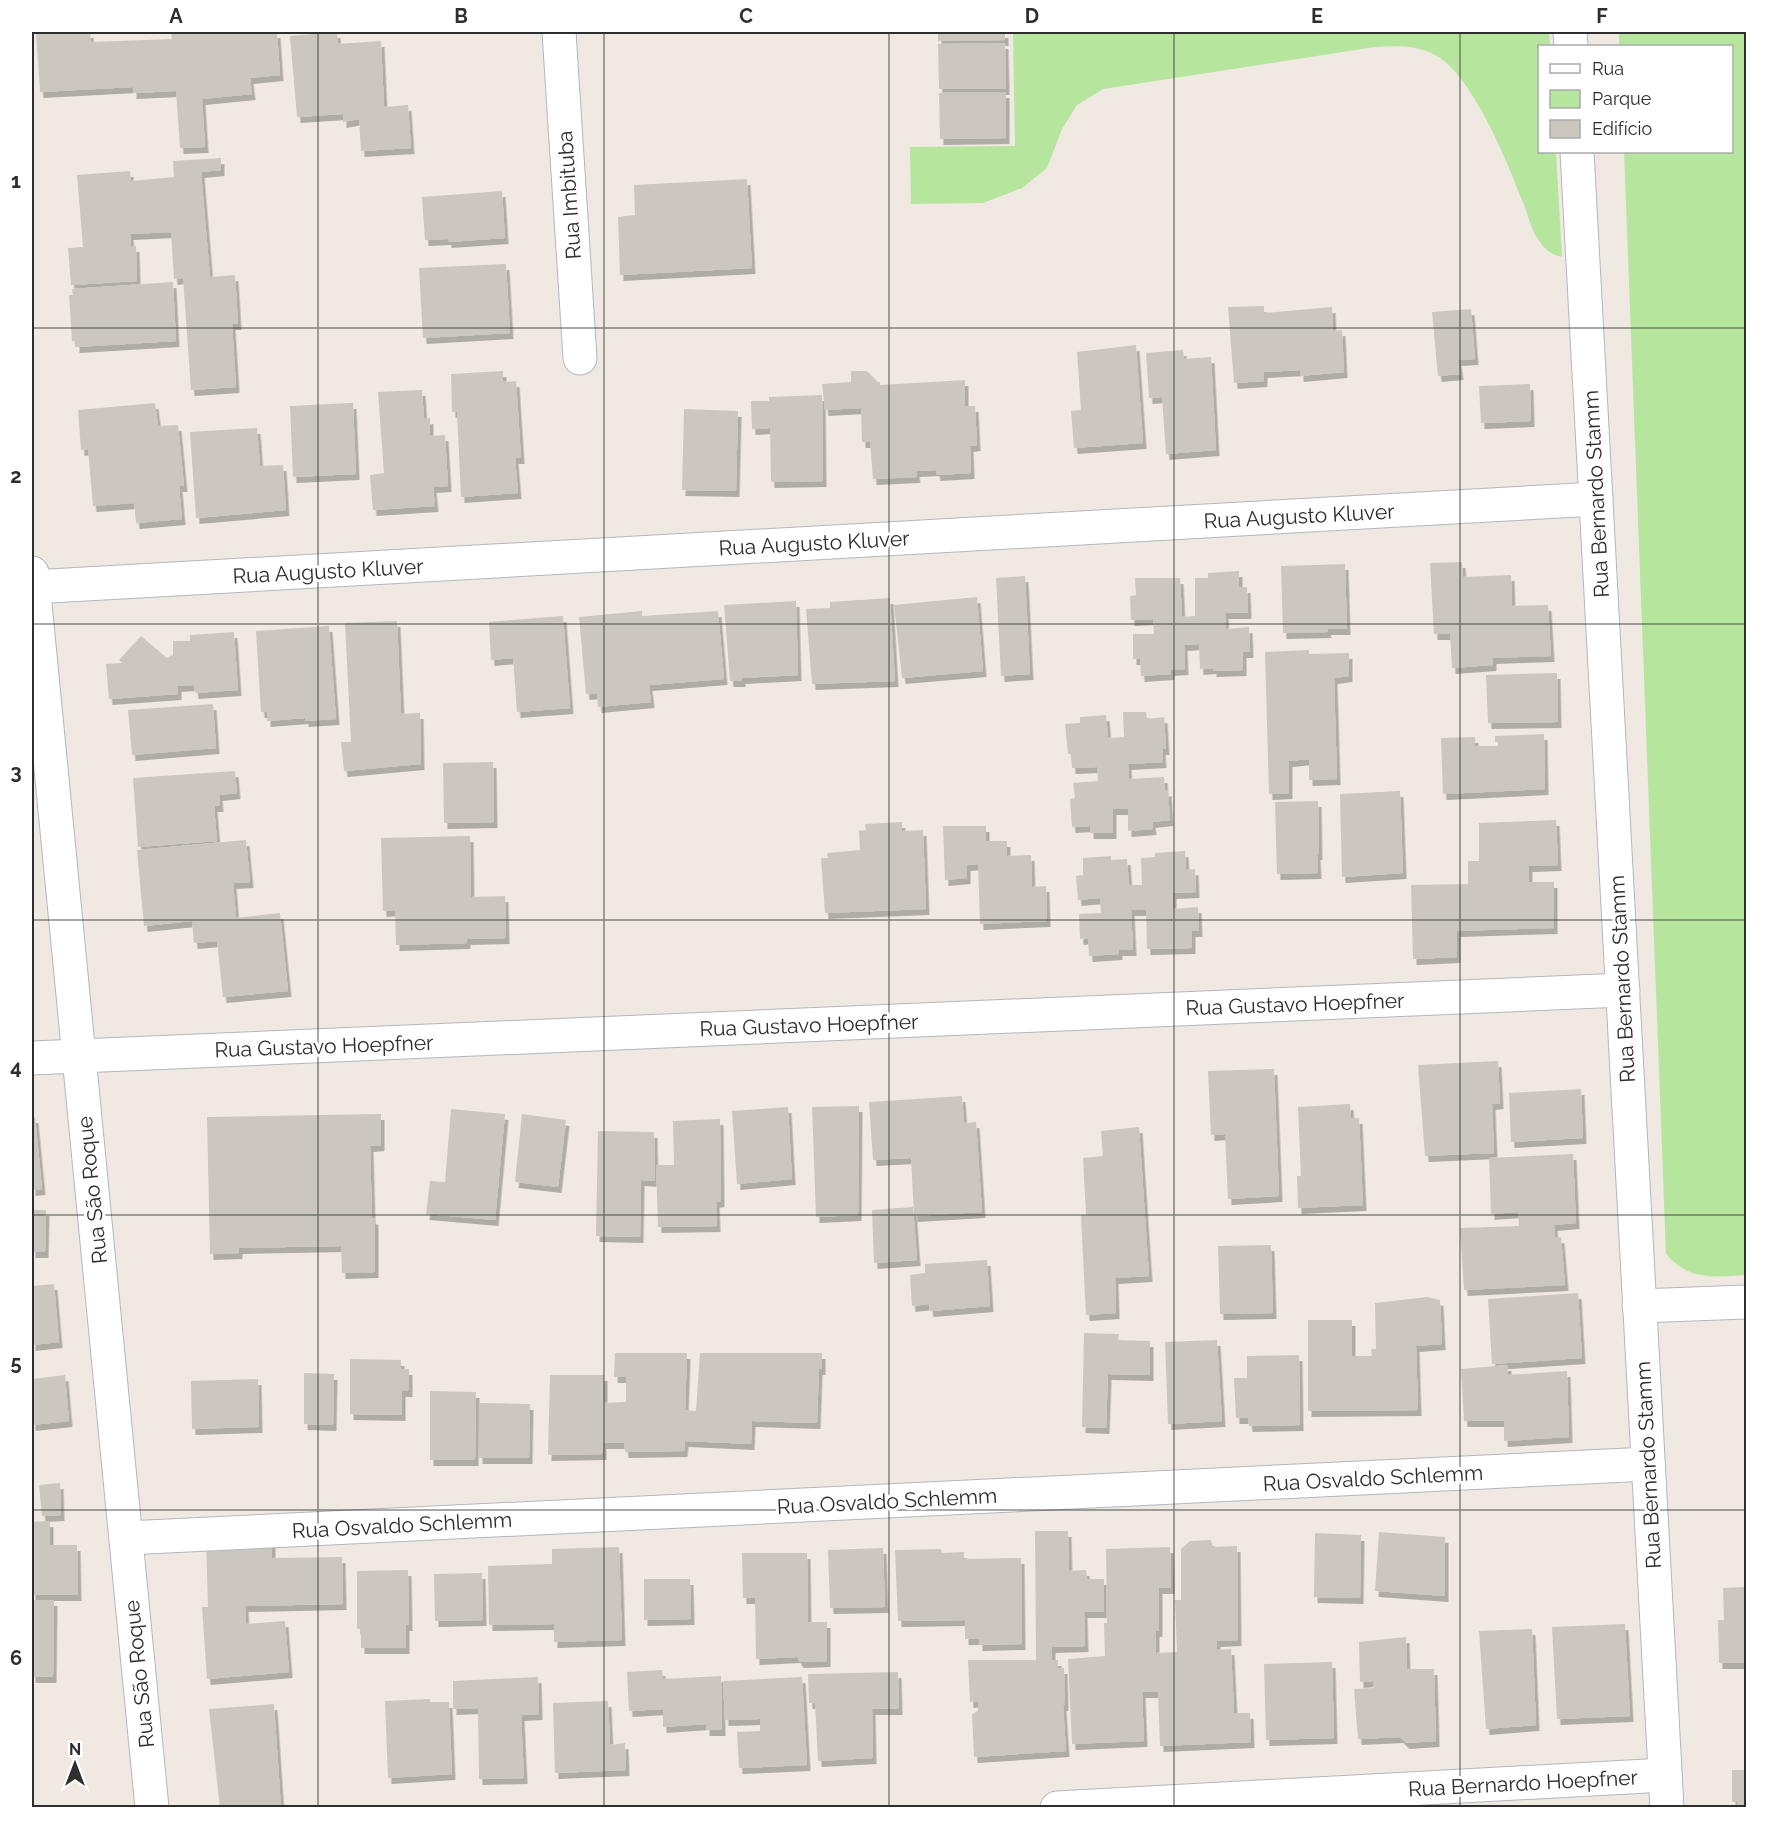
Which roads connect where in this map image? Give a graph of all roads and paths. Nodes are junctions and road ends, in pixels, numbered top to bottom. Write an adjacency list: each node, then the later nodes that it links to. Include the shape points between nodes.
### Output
1 (559, 32): 3 (street, Rua Imbituba)
2 (1577, 153): 4 (street, Rua Bernardo Stamm)
3 (580, 358)
4 (1596, 499): 5 (street, Rua Augusto Kluver); 6 (street, Rua Bernardo Stamm)
5 (32, 582): 7 (street, Rua São Roque)
6 (1623, 990): 7 (street, Rua Gustavo Hoepfner); 10 (street, Rua Bernardo Stamm)
7 (79, 1056): 8 (street, Rua Gustavo Hoepfner); 12 (street, Rua São Roque)
8 (32, 1058)
9 (1746, 1302): 10 (street)
10 (1639, 1306): 11 (street, Rua Bernardo Stamm)
11 (1648, 1464): 12 (street, Rua Osvaldo Schlemm); 13 (street, Rua Bernardo Stamm)
12 (126, 1538): 14 (street, Rua São Roque)
13 (1665, 1775): 15 (street, Rua Bernardo Hoepfner); 16 (street, Rua Bernardo Stamm)
14 (152, 1808)
15 (1058, 1808)
16 (1667, 1808)

